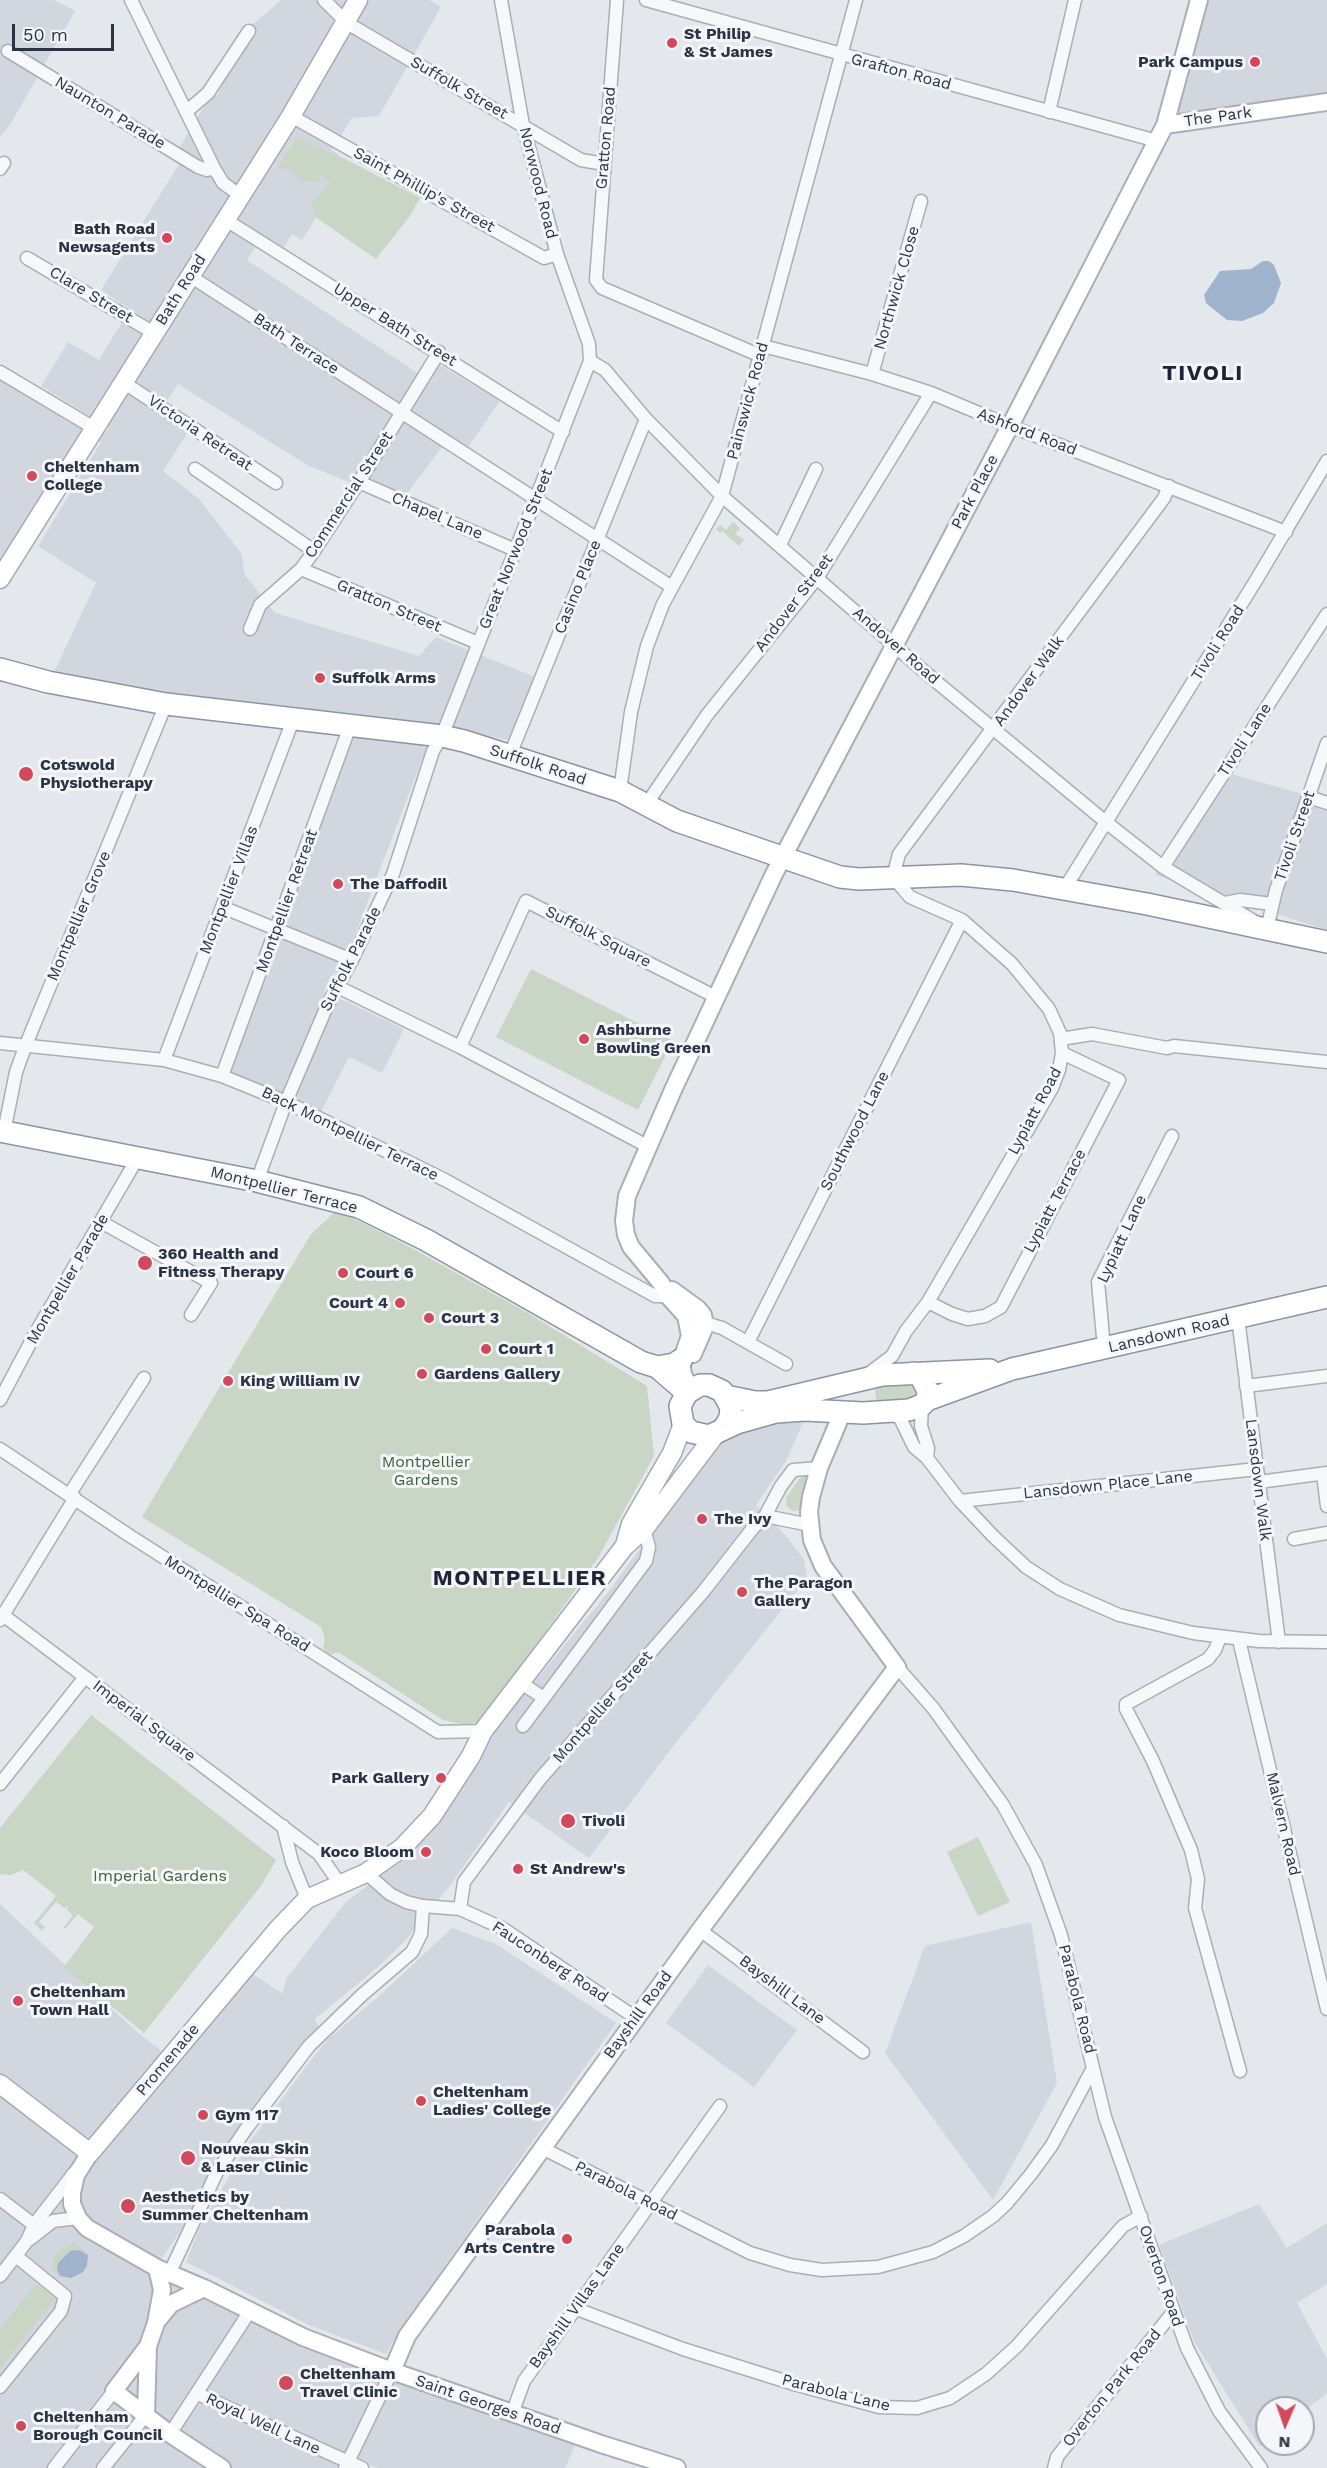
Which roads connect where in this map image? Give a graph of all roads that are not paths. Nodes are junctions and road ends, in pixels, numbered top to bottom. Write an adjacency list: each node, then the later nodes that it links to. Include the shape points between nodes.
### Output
1 (131, 0): 15 (street)
2 (324, 0): 10 (street, Suffolk Street)
3 (358, 0): 10 (main road, Bath Road)
4 (501, 0): 18 (street, Norwood Road)
5 (617, 0): 21 (street, Gratton Road)
6 (646, 0): 13 (street, Grafton Road)
7 (856, 0): 13 (street, Painswick Road)
8 (1076, 0): 16 (street)
9 (1199, 0): 19 (street, The Park)
10 (346, 23): 17 (main road, Bath Road); 18 (street, Suffolk Street)
11 (249, 31): 15 (street, via 208,93)
12 (8, 51): 22 (street, Naunton Parade, via 198,167)
13 (842, 55): 16 (street, Grafton Road); 31 (street, Painswick Road)
14 (1327, 102): 19 (street, The Park)
15 (186, 112): 22 (street)
16 (1049, 112): 20 (street, Grafton Road)
17 (291, 116): 23 (main road, Bath Road); 26 (street, Saint Phillip's Street, via 544,258)
18 (523, 125): 21 (street, Suffolk Street, via 581,160); 26 (street, Norwood Road)
19 (1165, 125): 20 (street, Park Place)
20 (1157, 141): 40 (street, Park Place)
21 (604, 164): 29 (street, Gratton Road)
22 (214, 168): 23 (street, via 224,183)
23 (241, 196): 25 (main road, Bath Road)
24 (921, 201): 35 (street, Northwick Close)
25 (226, 220): 28 (main road, Bath Road); 32 (street, Upper Bath Street)
26 (556, 254): 33 (street, Norwood Road, via 589,344)
27 (27, 258): 30 (street, Clare Street)
28 (190, 276): 30 (main road, Bath Road); 38 (street, Bath Terrace)
29 (595, 277): 31 (street, Ashford Road, via 602,288)
30 (154, 333): 36 (main road, Bath Road)
31 (762, 351): 35 (street, Ashford Road); 49 (street, Painswick Road)
32 (439, 352): 38 (street, Commercial Street); 42 (street, Upper Bath Street)
33 (590, 361): 39 (street, Andover Road, via 604,370); 42 (street, Great Norwood Street)
34 (0, 372): 41 (street)
35 (872, 374): 37 (street, Ashford Road)
36 (123, 382): 41 (main road, Bath Road); 47 (street, Victoria Retreat)
37 (931, 393): 40 (street, Ashford Road); 57 (street, Andover Street)
38 (401, 412): 46 (street, Commercial Street); 50 (street, Bath Terrace)
39 (645, 419): 49 (street, Andover Road); 52 (street, Casino Place)
40 (1010, 426): 48 (street, Ashford Road); 63 (street, Park Place)
41 (94, 428): 58 (main road, Bath Road)
42 (563, 432): 50 (street, Great Norwood Street)
43 (1327, 461): 51 (street, Tivoli Road)
44 (195, 469): 55 (street)
45 (816, 469): 53 (street)
46 (360, 482): 54 (street, Chapel Lane); 55 (street, Commercial Street)
47 (276, 483)
48 (1169, 486): 51 (street, Ashford Road); 68 (street, Andover Walk)
49 (722, 496): 53 (street, Andover Road); 59 (street, Painswick Road)
50 (536, 500): 52 (street, Bath Terrace); 54 (street, Great Norwood Street)
51 (1286, 532): 76 (street, Tivoli Road)
52 (598, 539): 59 (street, Bath Terrace); 71 (street, Casino Place)
53 (780, 545): 57 (street, Andover Road)
54 (515, 550): 62 (street, Great Norwood Street)
55 (314, 551): 56 (street, Commercial Street)
56 (300, 569): 61 (street, Commercial Street, via 260,606); 62 (street, Gratton Street)
57 (817, 578): 63 (street, Andover Road); 75 (street, Andover Street, via 707,715)
58 (0, 579)
59 (672, 587): 72 (street, Painswick Road, via 641,668)
60 (1327, 614): 78 (street, Tivoli Lane)
61 (250, 629)
62 (478, 644): 69 (street, Great Norwood Street)
63 (895, 645): 68 (street, Andover Road); 77 (street, Park Place)
64 (0, 669): 65 (highway, Suffolk Road)
65 (166, 704): 66 (highway, Suffolk Road); 93 (street, Montpellier Grove)
66 (292, 720): 67 (highway, Suffolk Road); 83 (street, Montpellier Villas)
67 (350, 726): 69 (highway, Suffolk Road); 85 (street, Montpellier Retreat)
68 (994, 729): 76 (street, Andover Road); 79 (street, Andover Walk, via 899,854)
69 (442, 736): 71 (highway, Suffolk Road); 88 (street, Suffolk Parade, via 433,751 393,874)
70 (1327, 743): 73 (street, Tivoli Street)
71 (510, 756): 72 (highway, Suffolk Road)
72 (620, 791): 75 (highway, Suffolk Road)
73 (1309, 797): 74 (street); 82 (street, Tivoli Street)
74 (1327, 803)
75 (646, 805): 77 (highway, Suffolk Road, via 677,821)
76 (1107, 823): 78 (street, Andover Road); 80 (street, Tivoli Road)
77 (782, 858): 79 (highway, Suffolk Road, via 840,877); 90 (street)
78 (1163, 867): 81 (street, Andover Road)
79 (893, 877): 80 (highway, Suffolk Road, via 961,875); 84 (street, Lypiatt Road, via 910,897)
80 (1065, 888): 86 (highway, Andover Road)
81 (1224, 903): 82 (street, via 1240,900); 86 (street, Andover Road)
82 (1272, 904): 86 (street, Tivoli Street)
83 (222, 907): 85 (street); 96 (street, Montpellier Villas)
84 (962, 920): 91 (street, Lypiatt Road, via 1031,985 1049,1009); 112 (street, Southwood Lane)
85 (277, 928): 88 (street); 98 (street, Montpellier Retreat)
86 (1267, 929): 87 (highway, Andover Road)
87 (1327, 942)
88 (352, 960): 89 (street, Suffolk Parade)
89 (338, 987): 94 (street); 99 (street, Suffolk Parade)
90 (716, 997): 94 (street, Suffolk Square, via 526,902); 102 (street)
91 (1061, 1039): 95 (street, Lypiatt Road); 97 (street, via 1092,1034 1167,1048)
92 (0, 1043): 93 (street, Back Montpellier Terrace)
93 (25, 1047): 96 (street, Back Montpellier Terrace); 100 (street, Montpellier Grove)
94 (459, 1047): 102 (street)
95 (1062, 1053): 108 (street, Lypiatt Road, via 1052,1088); 108 (street, Lypiatt Terrace, via 1119,1080 1001,1307 985,1316 968,1318)
96 (164, 1060): 98 (street, Back Montpellier Terrace)
97 (1327, 1062)
98 (222, 1076): 99 (street, Back Montpellier Terrace)
99 (286, 1102): 104 (street, Suffolk Parade); 106 (street, Back Montpellier Terrace, via 455,1185 655,1296)
100 (2, 1131): 103 (highway, Montpellier Terrace)
101 (1172, 1137): 113 (street, Lypiatt Lane, via 1098,1282)
102 (649, 1146): 106 (street, via 627,1196 624,1221 631,1246)
103 (137, 1159): 104 (highway, Montpellier Terrace); 105 (street, Montpellier Parade)
104 (257, 1180): 116 (highway, Montpellier Terrace, via 341,1202 385,1219)
105 (101, 1222): 109 (street, via 211,1282); 126 (street, Montpellier Parade)
106 (667, 1290): 111 (street, via 687,1316)
107 (1327, 1297): 110 (highway, Lansdown Road)
108 (928, 1302): 114 (street, Lypiatt Road)
109 (191, 1315)
110 (1238, 1318): 113 (highway, Lansdown Road); 123 (street, Lansdown Walk)
111 (697, 1321): 112 (street); 115 (street); 125 (street, via 703,1330 692,1356)
112 (748, 1342): 117 (street)
113 (1104, 1348): 118 (highway, Lansdown Road)
114 (892, 1356): 119 (street); 122 (street, Lypiatt Road)
115 (682, 1359): 116 (highway, via 675,1364); 125 (street)
116 (649, 1364): 125 (highway, Montpellier Terrace)
117 (786, 1364)
118 (1012, 1369): 119 (highway, Lansdown Road); 127 (highway, Lansdown Road)
119 (913, 1373): 122 (highway, Lansdown Road); 127 (highway, via 926,1383)
120 (1327, 1376): 123 (street)
121 (144, 1378): 138 (street)
122 (856, 1382): 124 (highway, Lansdown Road, via 768,1402); 129 (highway, via 849,1392)
123 (1246, 1386): 135 (street, Lansdown Walk)
124 (726, 1396): 125 (highway, via 716,1387); 130 (highway, via 731,1413)
125 (688, 1399): 130 (highway, via 697,1435); 146 (main road, via 672,1453 631,1524)
126 (0, 1400)
127 (924, 1402): 129 (highway, Lansdown Road, via 909,1410); 133 (street, via 921,1426)
128 (805, 1410): 129 (highway, Lansdown Road); 130 (highway, Lansdown Road, via 776,1412); 131 (street, via 820,1420)
129 (862, 1412): 131 (street, Parabola Road); 133 (street, via 900,1418 914,1447)
130 (719, 1431): 143 (main road)
131 (828, 1446): 134 (street, Parabola Road)
132 (0, 1449): 138 (street, Montpellier Spa Road)
133 (927, 1458): 139 (street)
134 (819, 1468): 141 (street, Montpellier Street, via 793,1470); 142 (street, Parabola Road, via 809,1505)
135 (1257, 1469): 137 (street, Lansdown Walk); 139 (street, Lansdown Place Lane)
136 (1325, 1473): 137 (street); 140 (street)
137 (1259, 1482): 150 (street, Lansdown Walk)
138 (72, 1497): 147 (street); 157 (street, Montpellier Spa Road, via 438,1732)
139 (960, 1501): 148 (street, via 1010,1553 1060,1589 1119,1615)
140 (1327, 1506)
141 (765, 1516): 142 (street); 164 (street, Montpellier Street, via 540,1779 464,1882)
142 (810, 1525): 152 (street, Parabola Road, via 823,1566)
143 (644, 1529): 146 (main road); 155 (street, via 649,1547 646,1561)
144 (1327, 1533): 145 (street)
145 (1294, 1539)
146 (624, 1547): 154 (main road, Promenade)
147 (2, 1618): 153 (street)
148 (1220, 1637): 149 (street); 170 (street, via 1208,1659 1128,1700 1126,1709 1191,1850 1198,1879 1195,1908)
149 (1239, 1640): 150 (street); 166 (street, Malvern Road)
150 (1279, 1642): 151 (street)
151 (1327, 1642)
152 (897, 1667): 165 (street, Bayshill Road); 169 (street, Parabola Road, via 933,1708 1003,1805 1036,1865 1061,1935)
153 (85, 1677): 158 (street, Imperial Square); 159 (street, Imperial Square)
154 (521, 1683): 155 (street); 157 (main road, Promenade)
155 (544, 1698): 156 (street)
156 (523, 1726)
157 (483, 1731): 160 (main road, Promenade, via 432,1816 402,1848)
158 (0, 1784)
159 (283, 1826): 161 (street, Imperial Square, via 320,1854); 162 (street)
160 (366, 1873): 161 (main road, Promenade); 163 (street, Fauconberg Road, via 390,1894)
161 (340, 1884): 162 (main road, Promenade)
162 (307, 1899): 174 (main road, Promenade)
163 (423, 1906): 164 (street, Fauconberg Road); 182 (street, via 421,1934 412,1952 309,2046 217,2172)
164 (460, 1909): 167 (street, Fauconberg Road, via 502,1928)
165 (700, 1930): 167 (street, Bayshill Road); 168 (street, Bayshill Lane)
166 (1327, 2006)
167 (636, 2018): 173 (street, Bayshill Road)
168 (863, 2052)
169 (1094, 2068): 176 (street, Parabola Road, via 1052,2145 1007,2203 964,2236 909,2260 850,2270 790,2265 750,2253); 177 (street, Overton Road, via 1105,2117)
170 (1240, 2071)
171 (0, 2084): 174 (main road)
172 (720, 2106): 176 (street, Bayshill Villas Lane)
173 (542, 2148): 176 (street, Parabola Road); 190 (street, Bayshill Road, via 407,2336)
174 (90, 2153): 178 (street, via 76,2175 72,2193); 179 (street, Promenade)
175 (0, 2199): 179 (street)
176 (652, 2204): 185 (street, Bayshill Villas Lane)
177 (1141, 2216): 185 (street, Parabola Lane, via 1123,2226 1017,2346 986,2374 950,2398 917,2408 879,2407 794,2384 683,2349); 187 (street, Overton Road)
178 (78, 2218): 180 (street, via 53,2221); 182 (street, Saint Georges Road, via 87,2228)
179 (34, 2225): 180 (street, Promenade)
180 (27, 2241): 181 (street, Promenade)
181 (16, 2256): 183 (street, Promenade); 191 (street, via 65,2296 62,2311)
182 (163, 2271): 184 (street, Saint Georges Road); 188 (street)
183 (0, 2276)
184 (204, 2288): 186 (street, Saint Georges Road); 188 (street, via 171,2304)
185 (574, 2308): 194 (street, Bayshill Villas Lane, via 524,2381)
186 (250, 2311): 190 (street, Saint Georges Road, via 303,2337); 193 (street)
187 (1174, 2311): 203 (street, Overton Park Road, via 1057,2457); 204 (street, Overton Road, via 1213,2400)
188 (156, 2323): 189 (street)
189 (148, 2346): 192 (street); 195 (street)
190 (392, 2371): 194 (street, Saint Georges Road); 197 (street)
191 (0, 2387)
192 (114, 2391): 195 (street); 198 (street)
193 (198, 2394): 196 (street); 197 (street, Royal Well Lane)
194 (512, 2414): 202 (street, Saint Georges Road)
195 (146, 2415): 196 (street); 199 (street)
196 (170, 2434): 200 (street)
197 (346, 2466): 201 (street, Royal Well Lane)
198 (54, 2468)
199 (103, 2468)
200 (222, 2468)
201 (362, 2468)
202 (677, 2468)
203 (1054, 2468)
204 (1261, 2468)

